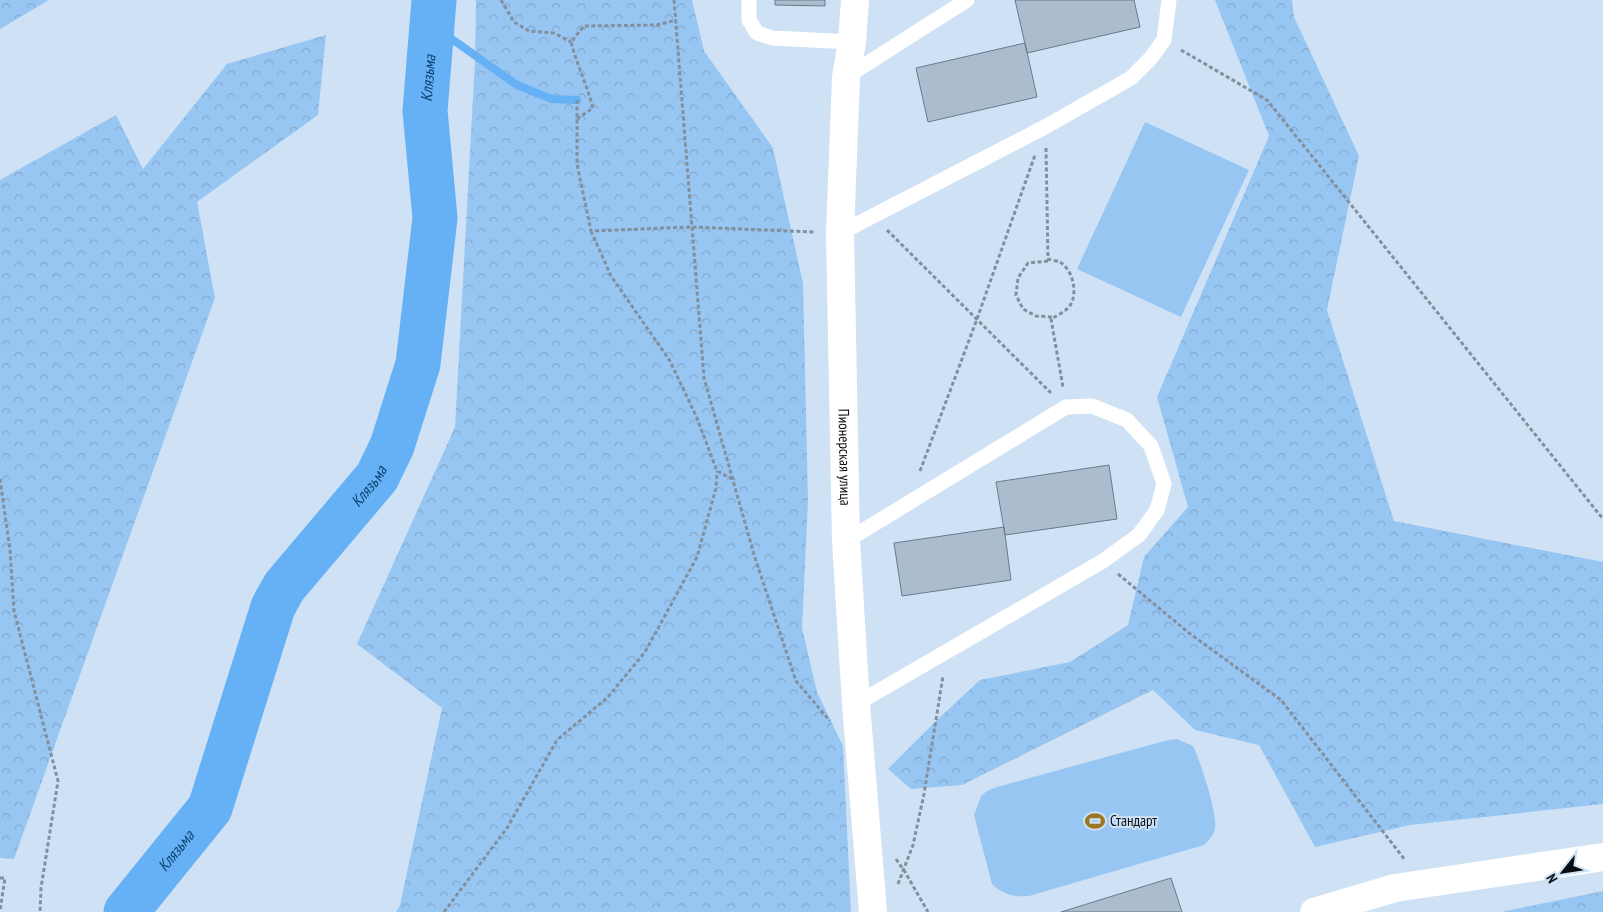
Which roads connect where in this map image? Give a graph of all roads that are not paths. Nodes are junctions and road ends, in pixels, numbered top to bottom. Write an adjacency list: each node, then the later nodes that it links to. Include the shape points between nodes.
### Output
1 (749, 0): 5 (lane, via 749,20 757,33 772,38)
2 (855, 0): 5 (street, Пионерская улица)
3 (967, 0): 6 (lane)
4 (1169, 0): 7 (lane, via 1164,40 1130,78 1045,127)
5 (852, 42): 6 (street, Пионерская улица)
6 (846, 77): 7 (street, Пионерская улица)
7 (840, 233): 8 (street, Пионерская улица)
8 (846, 541): 9 (street, Пионерская улица); 9 (lane, via 1066,407 1092,406 1127,420 1151,446 1164,484 1157,510 1139,534 1103,561)
9 (856, 704): 11 (street, Пионерская улица)
10 (1603, 857): 12 (street, via 1396,888)
11 (873, 912)
12 (1314, 912)

